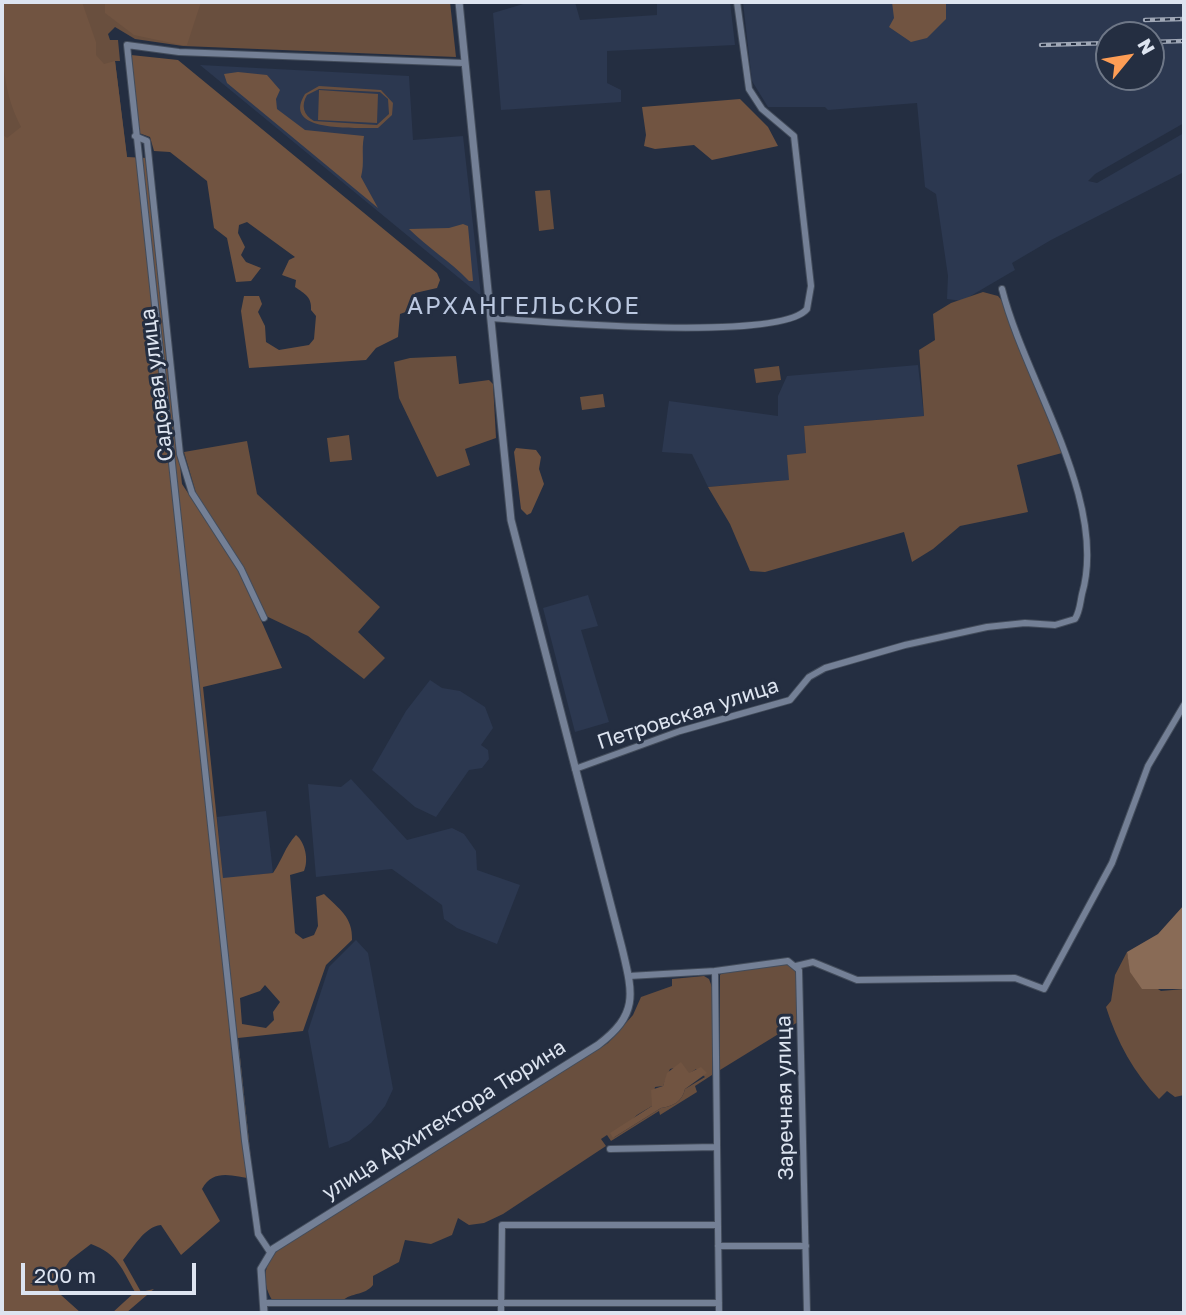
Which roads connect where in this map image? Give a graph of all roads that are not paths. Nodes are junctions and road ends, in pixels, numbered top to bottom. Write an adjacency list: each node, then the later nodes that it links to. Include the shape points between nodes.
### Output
1 (458, 2): 3 (street, улица Архитектора Тюрина)
2 (737, 2): 6 (street, via 749,89 762,108 794,136 811,286 807,309 792,320 667,328)
3 (464, 63): 4 (street, via 179,52 127,45); 6 (street, улица Архитектора Тюрина)
4 (135, 136): 7 (street, Садовая улица, via 147,141 180,453 192,493 241,569); 18 (street, via 244,1141 258,1234)
5 (1002, 289): 9 (street, Петровская улица, via 1023,355 1055,421 1087,528 1088,578 1075,619 1055,625 987,627 825,668 809,677 790,700 680,731)
6 (491, 318): 9 (street, улица Архитектора Тюрина, via 511,520)
7 (264, 618)
8 (1184, 705): 10 (street, via 1148,766 1112,863 1044,989 1004,978 857,980 813,962)
9 (575, 769): 12 (street, улица Архитектора Тюрина)
10 (796, 966): 11 (street, via 788,961); 17 (street, Заречная улица)
11 (715, 971): 12 (street); 13 (street)
12 (629, 975): 18 (street, улица Архитектора Тюрина, via 629,1009 607,1038)
13 (716, 1147): 14 (street); 15 (street)
14 (610, 1149)
15 (717, 1225): 16 (street); 20 (street, via 502,1225)
16 (718, 1246): 17 (street); 21 (street)
17 (806, 1246): 25 (street, Заречная улица)
18 (270, 1252): 19 (street, via 261,1269)
19 (263, 1303): 20 (street); 22 (street)
20 (501, 1303): 21 (street); 23 (street)
21 (719, 1303): 24 (street)
22 (264, 1313)
23 (501, 1313)
24 (719, 1313)
25 (807, 1313)

